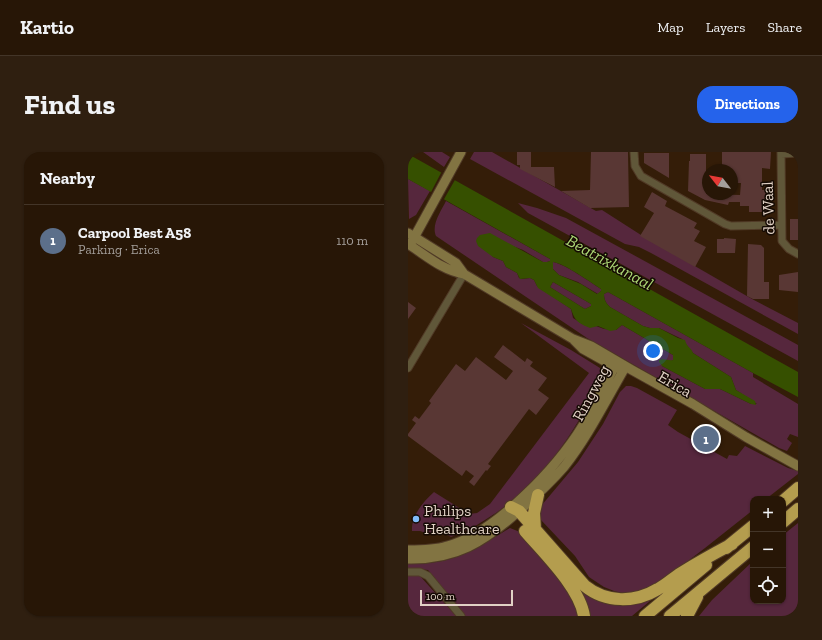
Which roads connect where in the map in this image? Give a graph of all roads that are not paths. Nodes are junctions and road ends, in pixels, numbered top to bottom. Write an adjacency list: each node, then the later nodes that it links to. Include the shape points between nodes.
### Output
1 (462, 152): 6 (main road)
2 (634, 152): 5 (street, via 635,166 641,176 725,224)
3 (781, 153): 4 (street, de Waal); 5 (street, de Waal)
4 (798, 153)
5 (781, 225): 8 (street, de Waal, via 782,241)
6 (412, 235): 7 (main road); 9 (main road, Erica, via 456,263)
7 (409, 245): 9 (main road, Erica, via 452,272)
8 (798, 254)
9 (464, 274): 10 (main road, Erica, via 573,339 591,346); 11 (street)
10 (620, 367): 12 (main road, Erica, via 725,429 746,437); 14 (main road, Ringweg, via 577,448); 17 (main road, Ringweg, via 566,451)
11 (408, 368)
12 (798, 466)
13 (798, 488): 15 (highway)
14 (538, 495): 17 (main road, Ringweg); 19 (highway, via 534,513)
15 (786, 498)
16 (798, 509): 18 (highway)
17 (514, 512): 19 (highway); 23 (main road, Ringweg, via 456,543 438,548); 24 (main road, Ringweg, via 491,534 463,550 437,558); 28 (highway, via 574,590)
18 (786, 519)
19 (535, 529): 21 (highway, via 585,586 601,595 618,600 639,598 651,593)
20 (750, 529): 21 (highway)
21 (732, 544): 29 (highway)
22 (750, 549): 26 (highway)
23 (408, 550)
24 (408, 559)
25 (408, 572): 27 (street, via 420,572 428,576)
26 (700, 591): 30 (highway); 31 (highway)
27 (461, 616)
28 (584, 616)
29 (645, 616)
30 (670, 616)
31 (686, 616)

